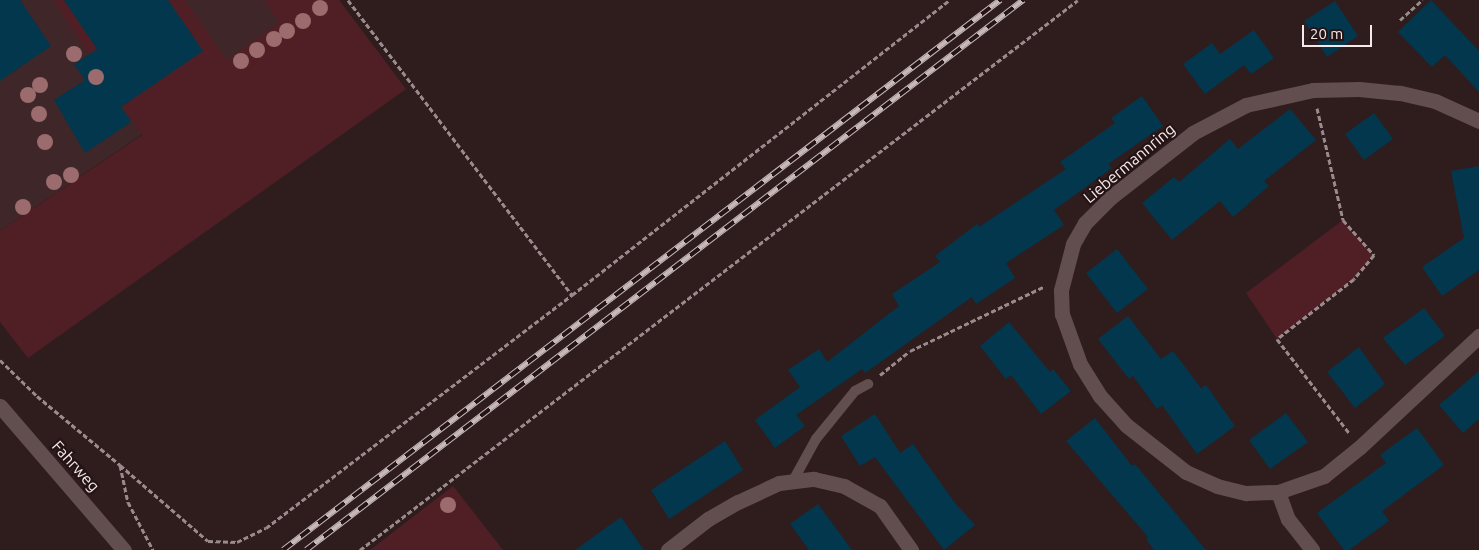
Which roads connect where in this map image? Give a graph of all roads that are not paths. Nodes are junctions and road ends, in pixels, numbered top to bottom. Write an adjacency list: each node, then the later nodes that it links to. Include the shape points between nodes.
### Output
1 (1479, 121): 6 (street, Liebermannring, via 1435,101 1398,93 1334,88 1246,105 1193,133 1142,171 1085,223 1067,257 1061,290 1062,314 1080,364 1100,396 1126,425 1186,472 1217,486 1246,493)
2 (1479, 336): 6 (street, Liebermannring, via 1360,447 1324,476)
3 (868, 384): 5 (lane, via 855,391 816,439)
4 (0, 406): 7 (street, Fahrweg)
5 (794, 479): 8 (street, via 729,506); 9 (street, via 828,480 862,494 889,516)
6 (1278, 492): 10 (street, via 1288,519)
7 (124, 550)
8 (668, 550)
9 (911, 550)
10 (1312, 550)

